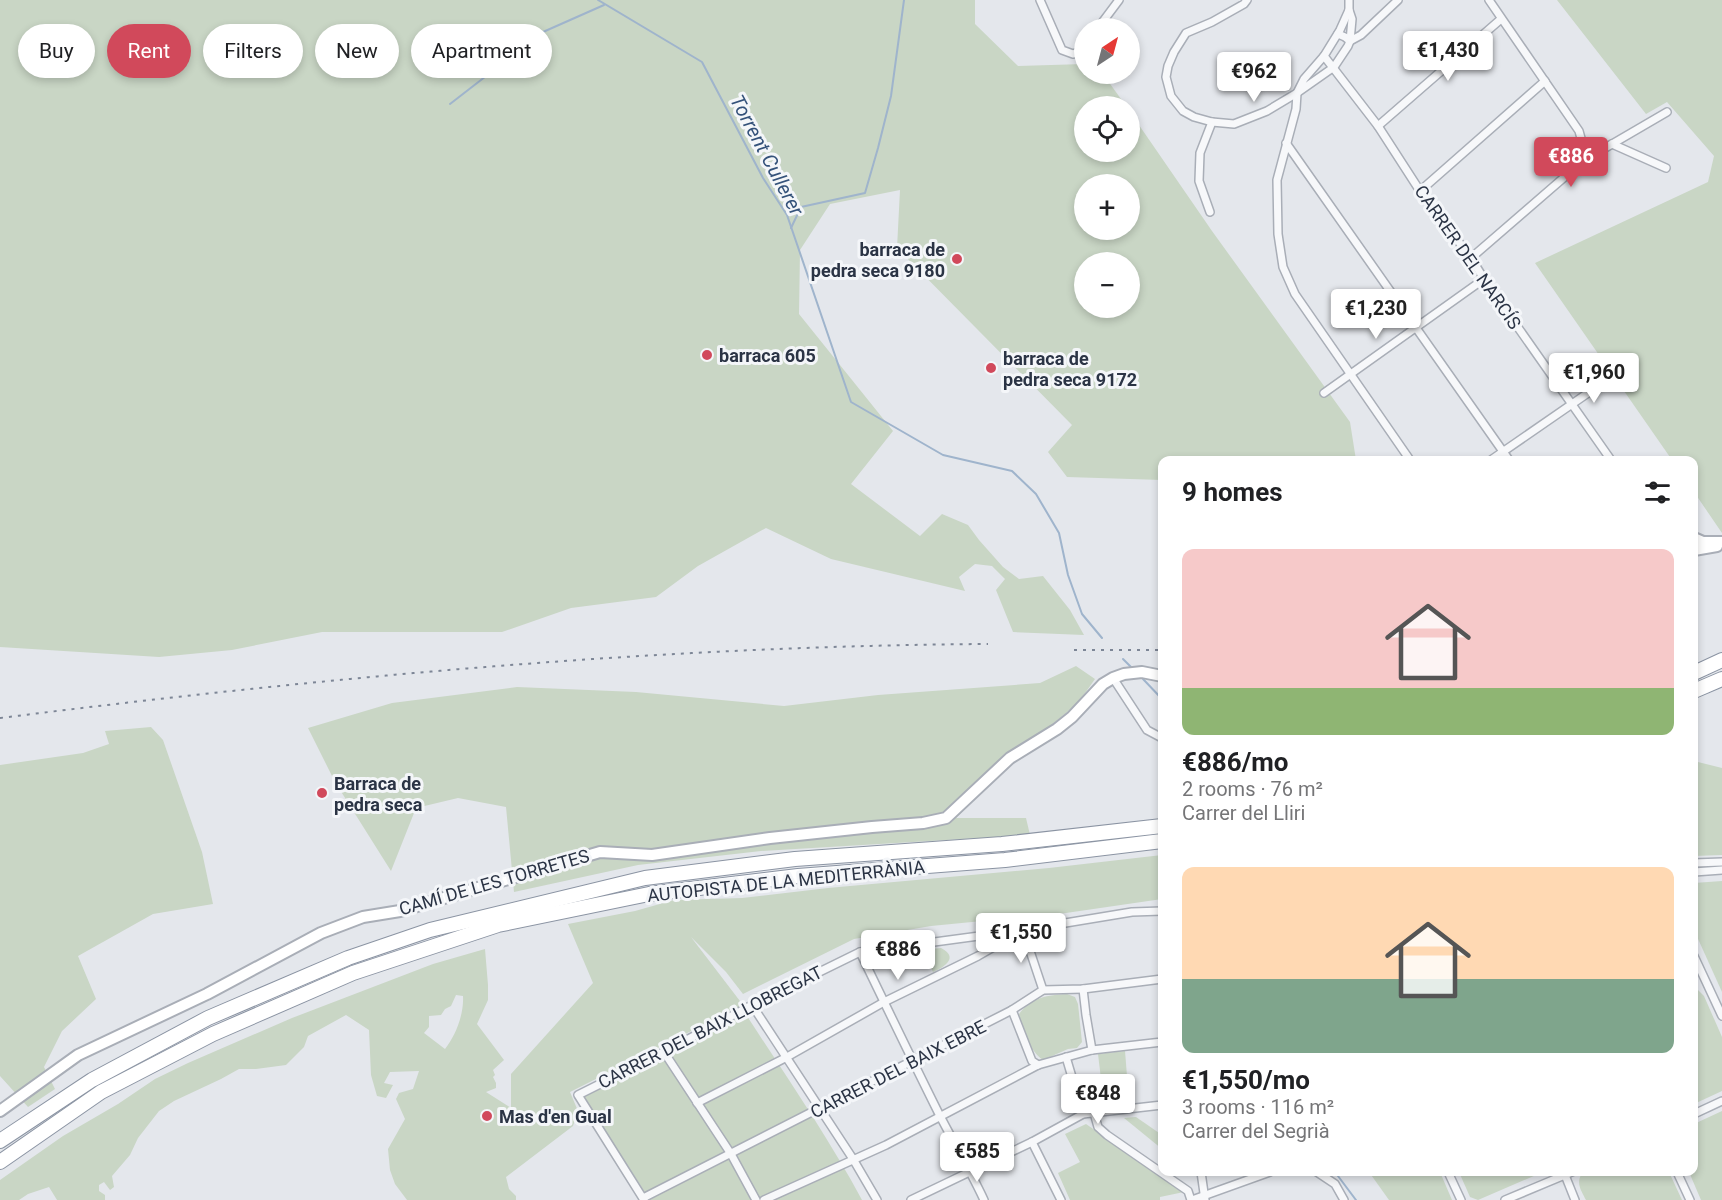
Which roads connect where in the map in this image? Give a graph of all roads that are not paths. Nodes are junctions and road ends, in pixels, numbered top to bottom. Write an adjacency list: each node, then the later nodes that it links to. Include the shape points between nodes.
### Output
1 (1040, 0): 12 (street, via 1062,50)
2 (1119, 0): 8 (street)
3 (1247, 0): 18 (street, via 1186,33 1168,66 1166,77 1171,96 1183,111)
4 (1349, 0): 7 (street)
5 (1398, 0): 11 (street)
6 (1489, 0): 9 (street)
7 (1349, 10): 10 (street); 11 (street)
8 (1106, 18)
9 (1501, 19): 15 (street); 19 (street)
10 (1338, 34): 11 (street); 13 (street)
11 (1350, 41): 14 (street)
12 (1074, 54)
13 (1324, 56): 14 (street, CARRER DEL NARCÍS); 16 (street, via 1304,79)
14 (1334, 67): 16 (street); 19 (street, CARRER DEL NARCÍS)
15 (1545, 81): 23 (street, via 1579,131); 26 (street)
16 (1298, 93): 18 (street, via 1234,124); 20 (street)
17 (1667, 112): 21 (street)
18 (1212, 122): 27 (street, via 1200,153 1199,181)
19 (1378, 126): 26 (street, CARRER DEL NARCÍS)
20 (1286, 143): 22 (street); 24 (street)
21 (1612, 144): 23 (street); 25 (street)
22 (1296, 157): 24 (street); 30 (street)
23 (1583, 161): 28 (street)
24 (1281, 163): 31 (street, via 1277,180 1278,234 1283,267 1295,294)
25 (1666, 168)
26 (1420, 191): 28 (street, CARRER DEL NARCÍS)
27 (1210, 212)
28 (1471, 258): 29 (street, CARRER DEL NARCÍS)
29 (1484, 279): 30 (street); 34 (street, CARRER DEL NARCÍS)
30 (1416, 328): 31 (street); 35 (street)
31 (1349, 374): 33 (street); 36 (street)
32 (1601, 384): 34 (street)
33 (1324, 393)
34 (1572, 405): 35 (street); 39 (street, CARRER DEL NARCÍS)
35 (1503, 452): 37 (street); 38 (street)
36 (1407, 456)
37 (1497, 456)
38 (1506, 456)
39 (1608, 456)
40 (1698, 540): 41 (street)
41 (1722, 543): 42 (street)
42 (1698, 549)
43 (1722, 660): 44 (highway)
44 (1698, 671)
45 (1158, 675): 46 (street, CAMÍ DE LES TORRETES, via 1142,672)
46 (1113, 678): 49 (street, via 1147,730); 80 (street, CAMÍ DE LES TORRETES, via 1058,729 1010,758 946,818 652,855 600,852 400,911 363,917 321,933 207,994 78,1055)
47 (1722, 679): 48 (highway)
48 (1698, 690)
49 (1158, 736)
50 (1158, 826): 85 (highway, AUTOPISTA DE LA MEDITERRÀNIA, via 1002,844 795,859 645,878 430,930 348,958 208,1018 92,1080)
51 (1158, 841): 89 (highway, AUTOPISTA DE LA MEDITERRÀNIA, via 649,894 498,925 353,973 213,1034 101,1092)
52 (1722, 862): 53 (street)
53 (1698, 863)
54 (1722, 870): 55 (street)
55 (1698, 872)
56 (1158, 911): 57 (street, CARRER DEL BAIX LLOBREGAT)
57 (1023, 930): 58 (street, CARRER DEL BAIX LLOBREGAT); 64 (street); 65 (street)
58 (860, 952): 65 (street); 66 (street, CARRER DEL BAIX LLOBREGAT)
59 (1698, 965): 60 (street)
60 (1703, 976): 61 (street); 68 (street)
61 (1698, 979)
62 (1158, 980): 63 (street)
63 (1083, 989): 64 (street); 70 (street)
64 (1043, 990): 67 (street, CARRER DEL BAIX EBRE)
65 (884, 1002): 72 (street); 74 (street)
66 (752, 1005): 71 (street, CARRER DEL BAIX LLOBREGAT); 72 (street)
67 (1012, 1010): 74 (street, CARRER DEL BAIX EBRE); 75 (street, via 1032,1060)
68 (1722, 1016)
69 (1158, 1042): 70 (street)
70 (1092, 1050): 73 (street)
71 (664, 1052): 77 (street); 101 (street, CARRER DEL BAIX LLOBREGAT, via 578,1095)
72 (787, 1057): 77 (street); 79 (street)
73 (1066, 1057): 75 (street); 83 (street)
74 (912, 1061): 79 (street, CARRER DEL BAIX EBRE); 84 (street)
75 (1038, 1065): 84 (street)
76 (1722, 1101): 81 (street)
77 (697, 1103): 87 (street)
78 (1158, 1105): 82 (street)
79 (821, 1109): 87 (street, CARRER DEL BAIX EBRE); 88 (street)
80 (0, 1111)
81 (1698, 1112)
82 (1094, 1113): 83 (street); 90 (street, via 1098,1127)
83 (1083, 1114): 86 (street)
84 (940, 1116): 88 (street); 91 (street)
85 (0, 1142)
86 (1032, 1142): 91 (street); 107 (street)
87 (731, 1154): 101 (street, CARRER DEL BAIX EBRE); 102 (street)
88 (853, 1159): 103 (street); 104 (street)
89 (0, 1162)
90 (1158, 1170)
91 (971, 1172): 105 (street); 106 (street)
92 (1166, 1176): 108 (street, via 1188,1191)
93 (1202, 1176): 100 (street)
94 (1260, 1176): 100 (street)
95 (1323, 1176): 109 (street, via 1335,1185)
96 (1451, 1176): 110 (street)
97 (1561, 1176): 111 (street)
98 (1569, 1176): 112 (street)
99 (1679, 1176): 113 (street)
100 (1205, 1197): 108 (street)
101 (644, 1199)
102 (756, 1200)
103 (764, 1200)
104 (877, 1200)
105 (911, 1200)
106 (984, 1200)
107 (1061, 1200)
108 (1192, 1200)
109 (1344, 1200)
110 (1461, 1200)
111 (1505, 1200)
112 (1575, 1200)
113 (1690, 1200)

